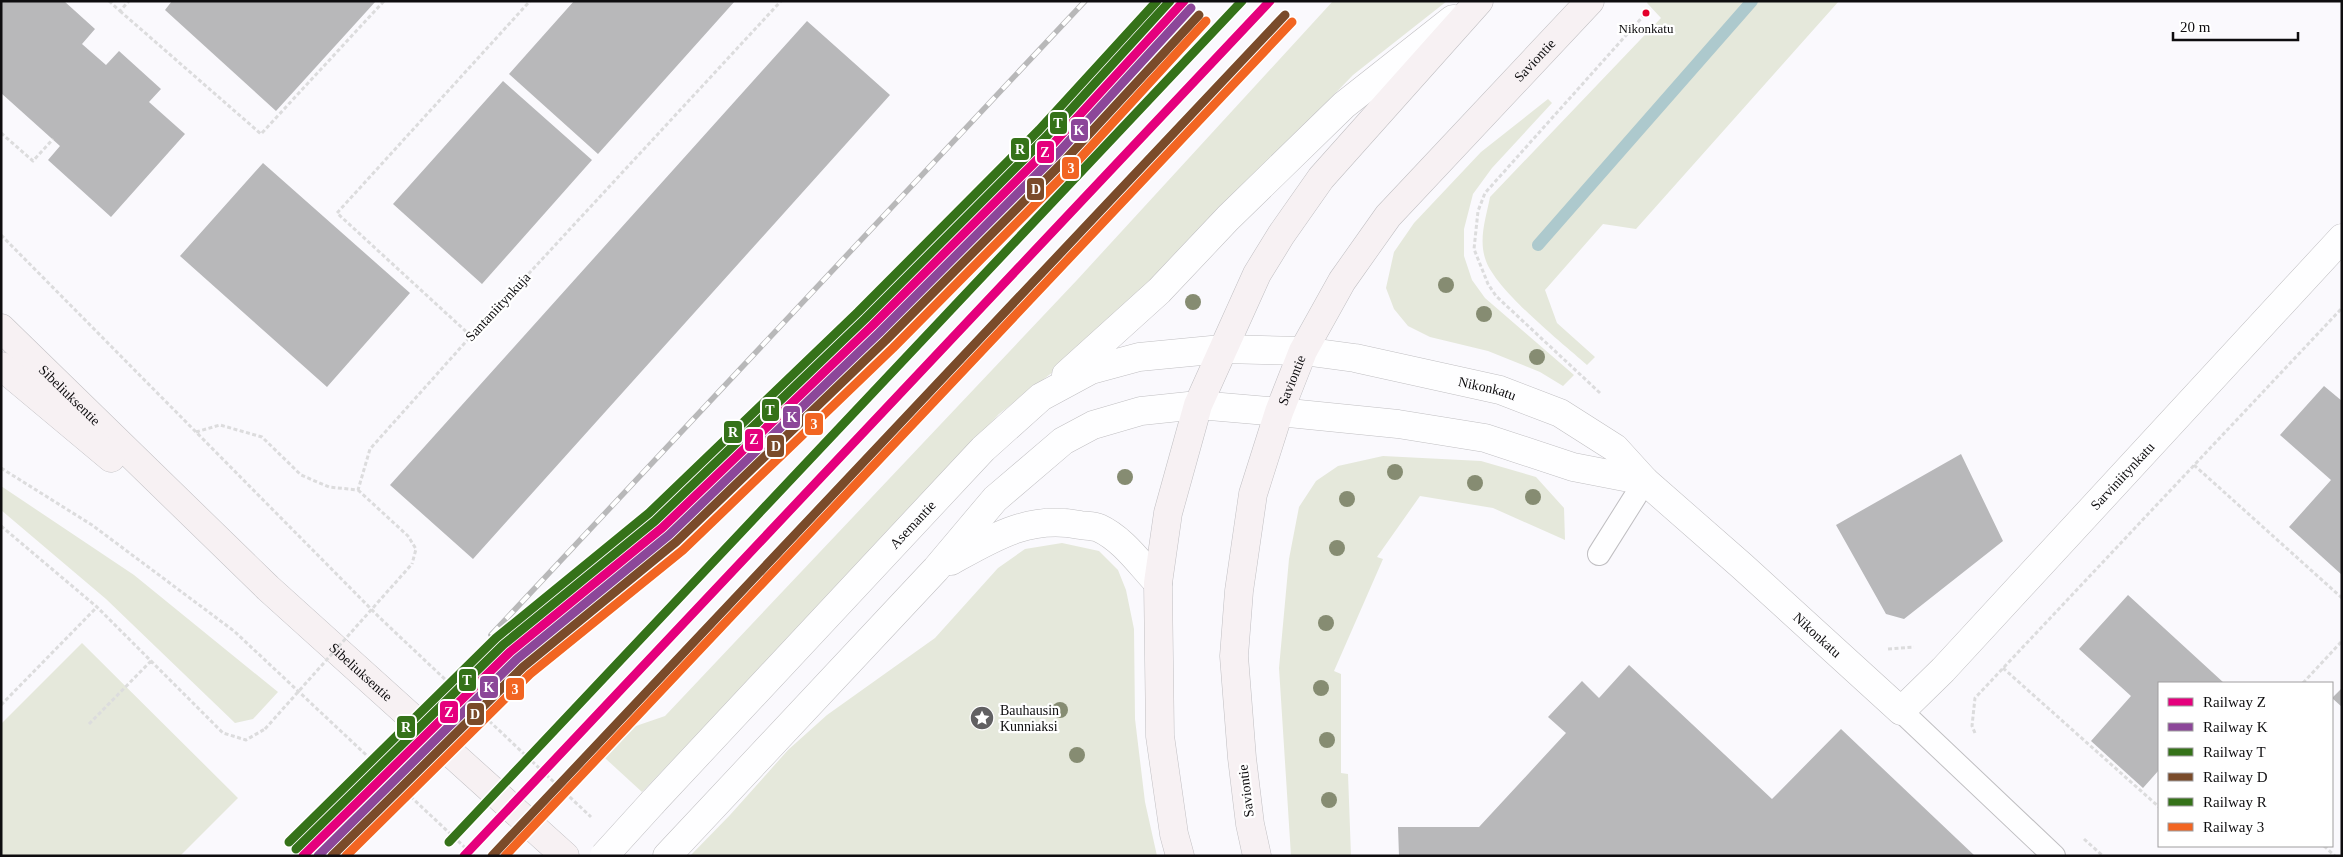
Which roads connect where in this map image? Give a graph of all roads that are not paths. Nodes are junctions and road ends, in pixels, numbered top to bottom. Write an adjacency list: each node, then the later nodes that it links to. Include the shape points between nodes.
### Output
1 (1478, 1): 5 (main road, via 1321,178 1257,274); 8 (street, via 1344,105 1228,218 1159,291)
2 (1590, 1): 6 (main road, Saviontie, via 1388,216 1342,281)
3 (2342, 238): 16 (street, Sarviniitynkatu, via 1943,670)
4 (1, 328): 15 (main road, Sibeliuksentie)
5 (1222, 349): 6 (street, Asemantie); 8 (street, Asemantie, via 1139,357 1091,370); 9 (main road)
6 (1302, 351): 10 (main road, Saviontie); 11 (street, Nikonkatu, via 1355,358 1500,390 1560,413 1615,448)
7 (1, 366): 15 (main road, Sibeliuksentie)
8 (1041, 397): 18 (street, Asemantie, bridge, via 983,449)
9 (1198, 406): 10 (street); 13 (street, via 1141,411 1093,425 1063,441 995,499); 14 (main road, via 1168,513)
10 (1279, 412): 11 (street, via 1398,424 1485,438 1574,467); 21 (main road, Saviontie, via 1253,494 1239,591 1234,656 1247,796)
11 (1645, 481): 12 (lane); 16 (street, Nikonkatu)
12 (1599, 554)
13 (936, 569): 14 (street, via 991,539 1035,523 1063,521 1098,528 1120,543); 19 (street)
14 (1158, 583): 20 (main road, via 1160,736)
15 (268, 588): 17 (main road, Sibeliuksentie)
16 (1901, 711): 22 (lane)
17 (565, 856)
18 (604, 856)
19 (667, 856)
20 (1180, 856)
21 (1257, 856)
22 (2054, 856)

